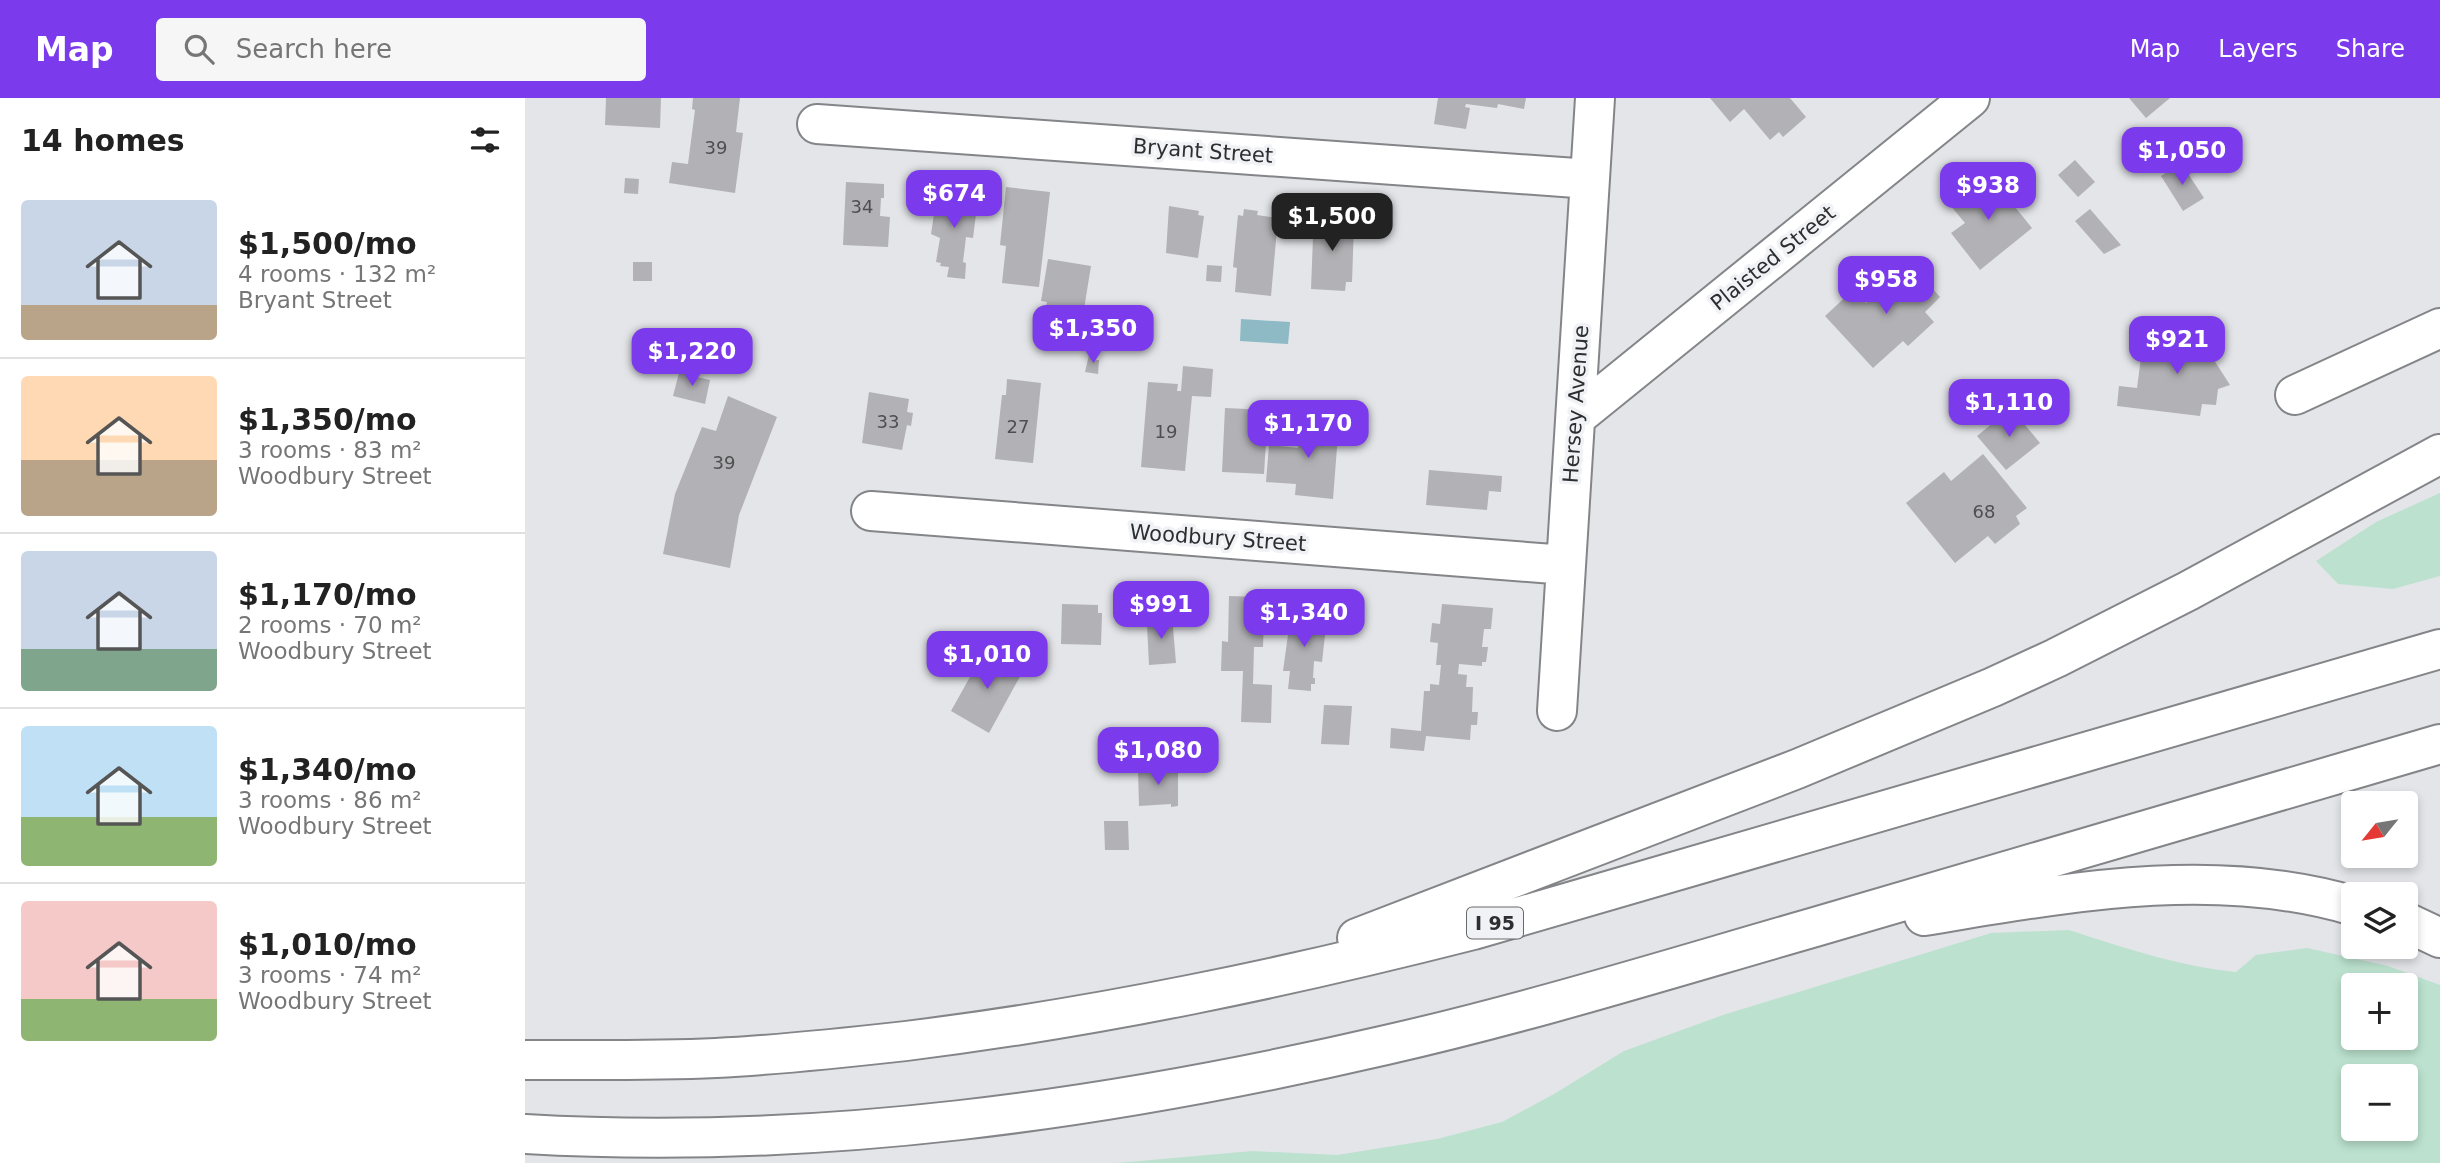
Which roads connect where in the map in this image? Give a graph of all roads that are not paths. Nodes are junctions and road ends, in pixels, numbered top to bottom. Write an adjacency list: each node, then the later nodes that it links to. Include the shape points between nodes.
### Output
1 (1595, 98): 4 (main road, Hersey Avenue)
2 (1970, 98): 7 (main road, Plaisted Street)
3 (817, 124): 4 (main road, Bryant Street)
4 (1590, 179): 7 (main road, Hersey Avenue)
5 (2440, 328): 6 (main road)
6 (2295, 395)
7 (1576, 417): 10 (main road, Hersey Avenue)
8 (2440, 454): 18 (main road, via 2200,585 1993,688 1797,769)
9 (871, 511): 10 (main road, Woodbury Street)
10 (1566, 565): 12 (main road, Hersey Avenue)
11 (2440, 649): 18 (main road, I 95, via 1473,930)
12 (1557, 711)
13 (2440, 744): 17 (main road)
14 (2341, 903): 17 (main road, via 2231,886 2120,888)
15 (2418, 928): 16 (main road)
16 (2440, 938)
17 (1749, 946): 20 (main road, via 1390,1044 1108,1100 908,1125 787,1134 661,1138)
18 (1224, 990): 19 (main road, I 95, via 1072,1018 843,1048 716,1058)
19 (525, 1060)
20 (525, 1134)

